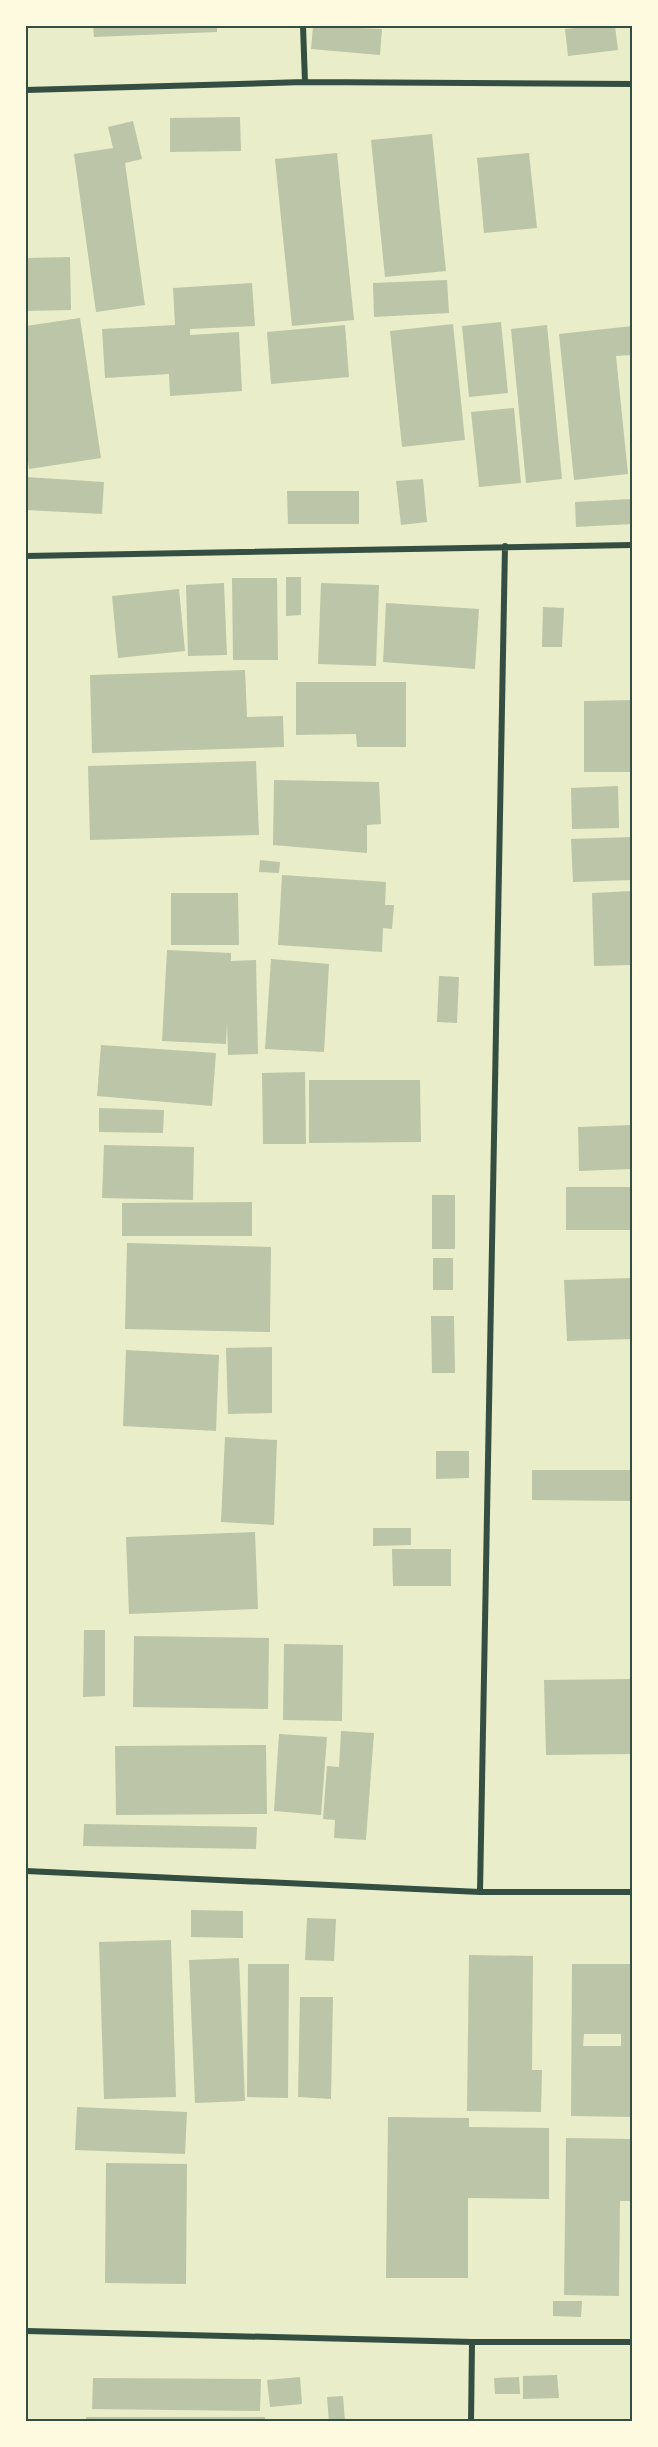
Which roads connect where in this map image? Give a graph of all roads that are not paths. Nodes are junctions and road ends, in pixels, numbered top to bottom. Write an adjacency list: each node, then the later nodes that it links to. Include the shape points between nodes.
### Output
1 (303, 26): 2 (street)
2 (305, 82): 3 (street); 4 (street)
3 (633, 84)
4 (26, 90)
5 (633, 545): 6 (street)
6 (505, 546): 7 (street); 9 (street)
7 (26, 556)
8 (26, 1871): 9 (street)
9 (480, 1892): 10 (street)
10 (633, 1892)
11 (26, 2331): 12 (street)
12 (472, 2342): 13 (street); 14 (street)
13 (633, 2342)
14 (471, 2421)

